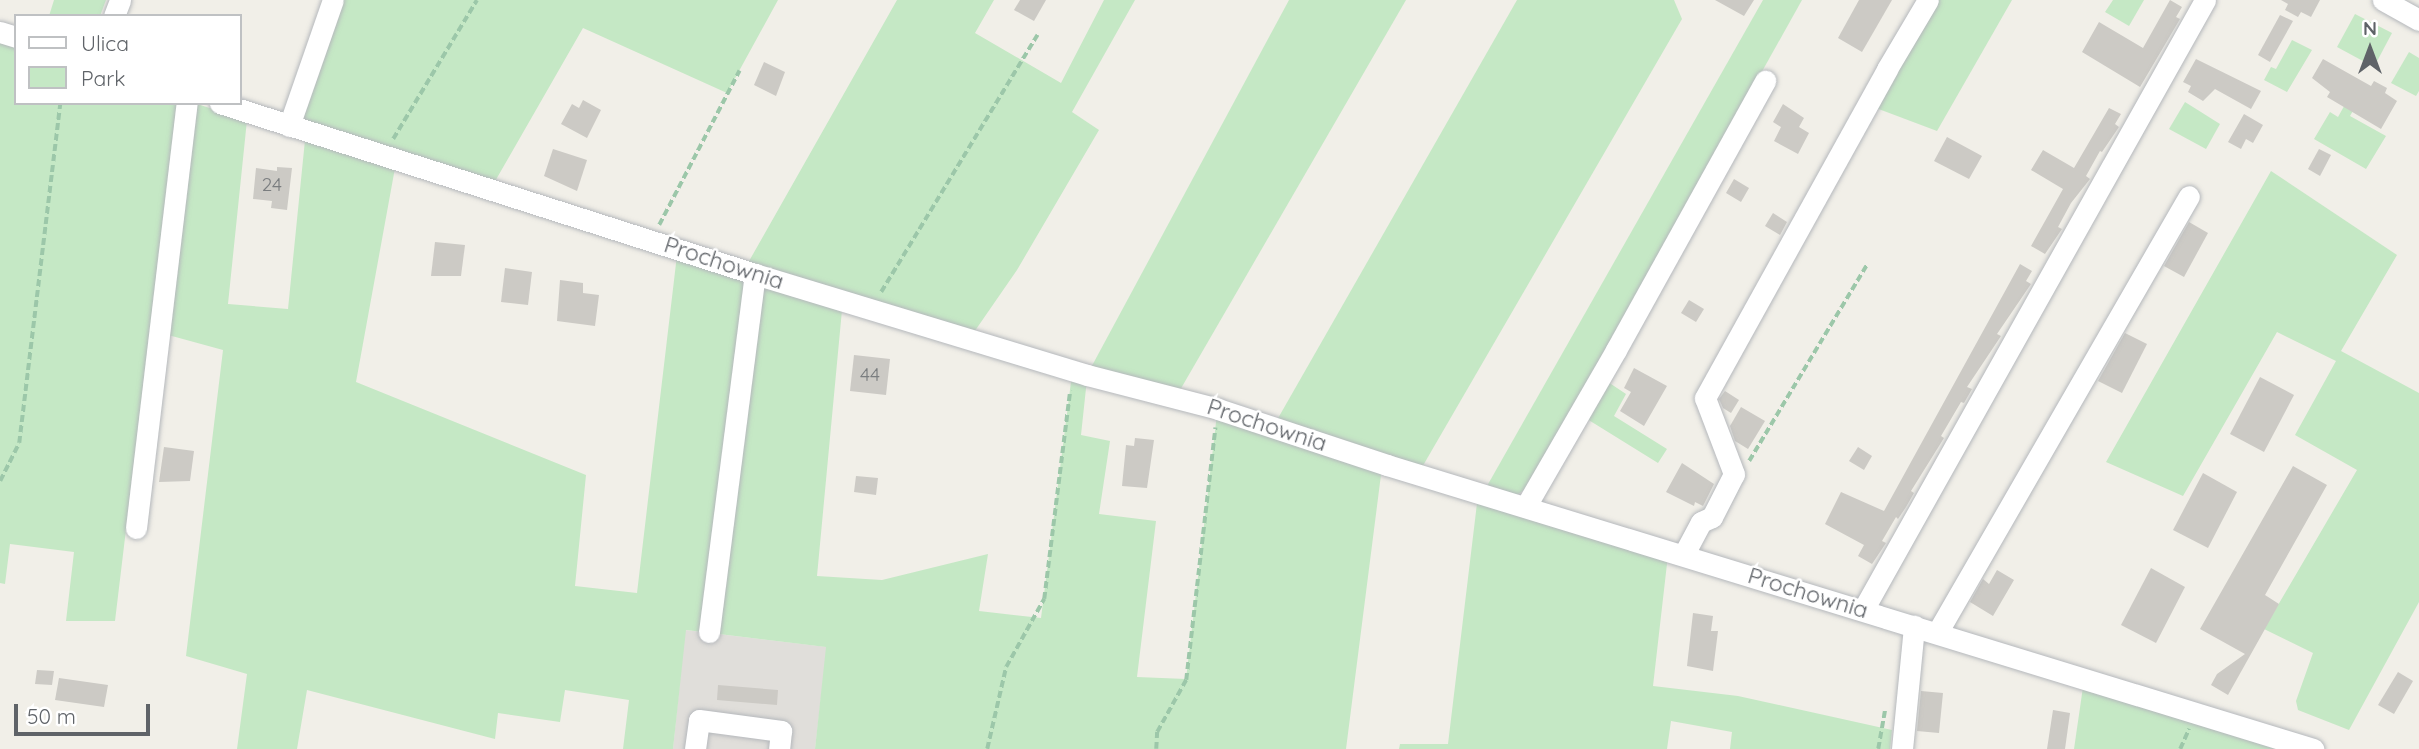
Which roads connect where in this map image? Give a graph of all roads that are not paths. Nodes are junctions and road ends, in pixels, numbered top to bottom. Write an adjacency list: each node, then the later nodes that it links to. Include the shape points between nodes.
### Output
1 (333, 0): 9 (street)
2 (1928, 0): 14 (street, via 1705,398 1734,474 1712,517 1701,522)
3 (2205, 0): 15 (street)
4 (2383, 0): 5 (street)
5 (2419, 20)
6 (1765, 81): 12 (street)
7 (187, 105): 13 (street)
8 (226, 105): 9 (street, Prochownia)
9 (289, 126): 11 (street, Prochownia)
10 (2189, 196): 18 (street)
11 (755, 274): 12 (street, Prochownia, via 1218,409); 17 (street)
12 (1526, 506): 14 (street, Prochownia)
13 (136, 528)
14 (1684, 554): 15 (street, Prochownia)
15 (1863, 610): 16 (street, Prochownia)
16 (1914, 626): 18 (street, Prochownia); 21 (street)
17 (709, 632)
18 (1937, 633): 22 (street, Prochownia)
19 (702, 748): 20 (street, via 699,720 781,731)
20 (779, 749)
21 (1902, 749)
22 (2313, 749)

